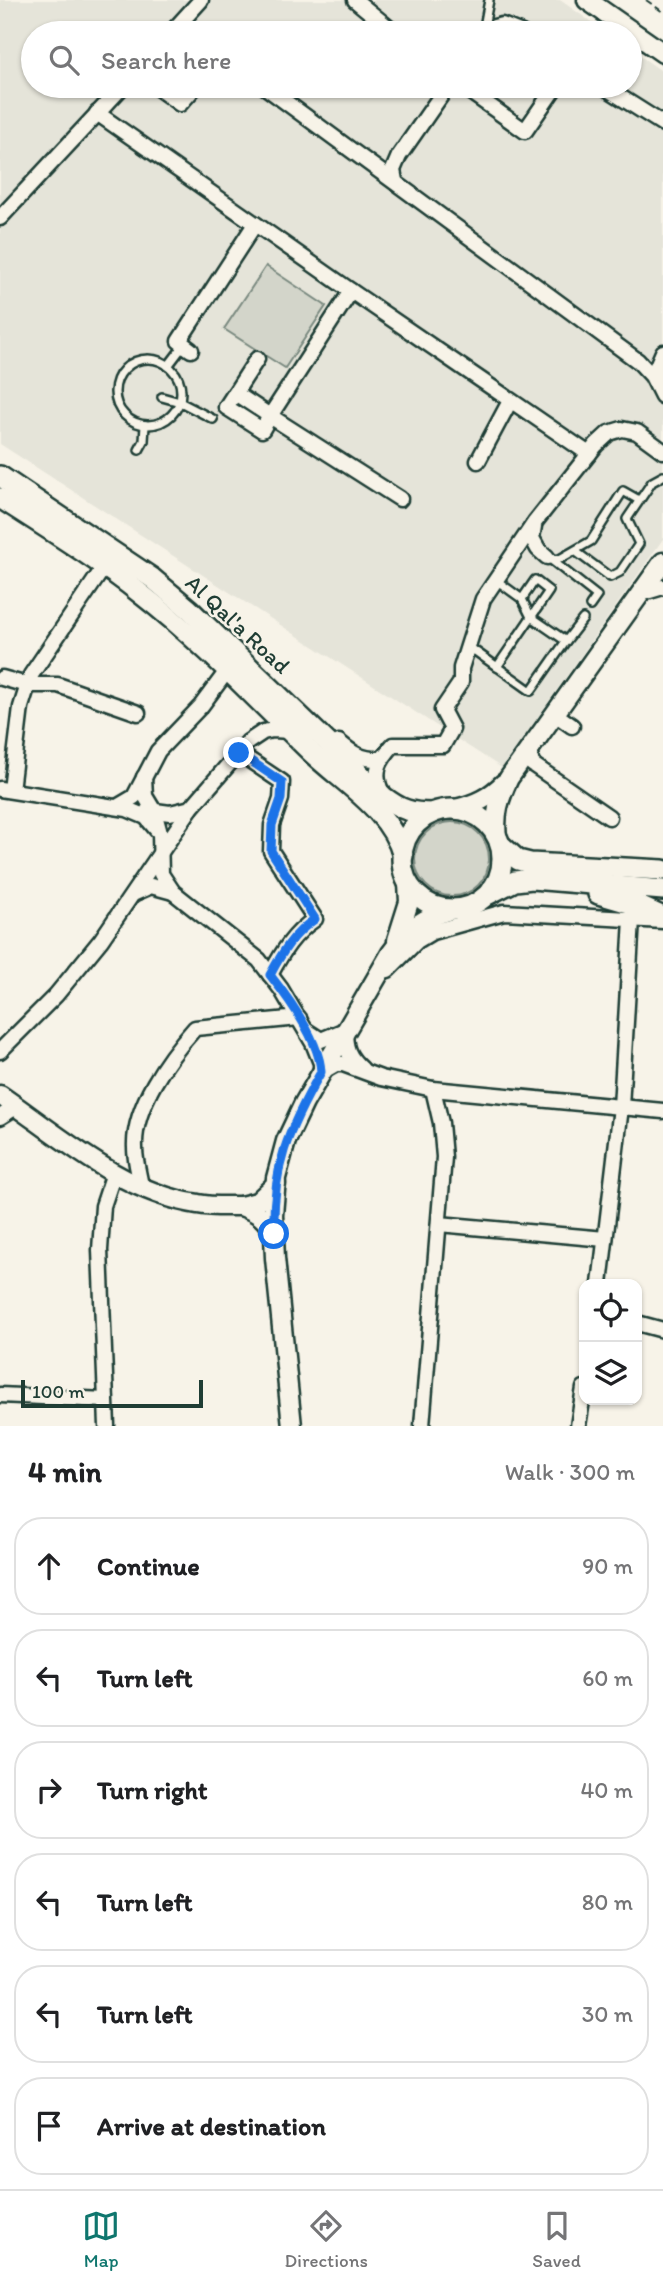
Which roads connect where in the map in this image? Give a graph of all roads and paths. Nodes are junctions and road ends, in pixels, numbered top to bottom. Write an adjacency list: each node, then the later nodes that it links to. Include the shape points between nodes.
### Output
1 (201, 0): 7 (street)
2 (355, 0): 8 (street)
3 (489, 0): 9 (lane)
4 (587, 0): 10 (street)
5 (646, 0): 6 (path)
6 (663, 12)
7 (182, 21)
8 (380, 21)
9 (485, 21)
10 (617, 21)
11 (642, 38): 12 (street)
12 (663, 53)
13 (111, 98): 21 (street)
14 (172, 98): 15 (street, via 180,104)
15 (185, 98)
16 (281, 98): 23 (street)
17 (437, 98): 23 (street, via 399,156 393,170)
18 (479, 98): 19 (street, via 525,131)
19 (548, 98)
20 (622, 98): 22 (street)
21 (97, 113): 24 (street); 25 (street)
22 (663, 124)
23 (395, 181): 32 (street, via 638,361)
24 (0, 218)
25 (255, 224): 26 (street); 27 (street, via 179,341)
26 (351, 291): 33 (street); 35 (street)
27 (188, 347): 30 (lane)
28 (663, 352): 32 (street, via 656,368)
29 (257, 359): 35 (street, via 226,407 262,430)
30 (167, 366): 34 (lane, via 178,378); 37 (lane, via 139,360 117,380 117,407 125,417)
31 (162, 397): 34 (lane)
32 (663, 397)
33 (510, 401): 40 (street); 41 (street)
34 (180, 402): 36 (lane); 37 (lane, via 165,421)
35 (270, 416): 45 (street)
36 (213, 419)
37 (145, 425): 38 (lane)
38 (139, 450)
39 (663, 451): 40 (street, via 637,432 622,429 608,433)
40 (589, 454): 47 (street)
41 (478, 461)
42 (0, 476): 61 (main road, Al Qal'a Road, via 152,578)
43 (663, 476): 46 (lane, via 652,482)
44 (0, 498): 51 (main road, Al Qal'a Road)
45 (400, 499)
46 (639, 500): 48 (lane, via 623,491 591,541); 48 (lane, via 627,519 639,544 620,572 610,577)
47 (535, 522): 49 (street, via 532,538); 52 (street)
48 (575, 551): 49 (lane, via 558,560)
49 (547, 557): 56 (lane, via 597,596)
50 (663, 562): 54 (street)
51 (104, 567): 62 (street); 64 (main road, Al Qal'a Road, via 177,623)
52 (496, 580): 55 (lane); 60 (street, via 483,598)
53 (663, 587): 54 (street)
54 (640, 594): 70 (street)
55 (522, 599): 57 (lane); 57 (lane, via 535,580 549,591)
56 (590, 606)
57 (531, 617): 59 (lane); 63 (lane)
58 (583, 619): 59 (lane)
59 (566, 642): 63 (lane, via 531,691)
60 (468, 646): 63 (lane); 75 (street, via 461,682 442,710 452,729 443,745 393,745)
61 (234, 652): 75 (street, via 353,754); 80 (main road, Al Qal'a Road)
62 (41, 661): 66 (street); 67 (street, via 43,674)
63 (497, 667)
64 (227, 671): 72 (main road, Al Qal'a Road); 77 (street, via 158,751)
65 (1, 677): 66 (street); 68 (street, via 16,687)
66 (27, 685): 67 (street); 68 (street)
67 (58, 685): 69 (street)
68 (21, 707): 79 (street)
69 (138, 713)
70 (555, 714): 71 (street); 73 (street)
71 (572, 726)
72 (290, 731): 74 (street, via 263,732); 90 (main road, Al Qal'a Road, via 383,817 399,841)
73 (533, 745): 76 (street, via 532,764); 78 (street)
74 (239, 753): 82 (street); 103 (street, via 282,782 271,851 315,919 285,946)
75 (381, 759): 80 (street, via 376,773)
76 (541, 772): 78 (street); 86 (street)
77 (144, 777): 81 (street); 84 (street, via 145,796)
78 (509, 778): 83 (street, via 493,794); 88 (street, via 495,818)
79 (6, 790): 81 (street)
80 (384, 797): 85 (main road, Al Qal'a Road, via 411,813)
81 (122, 808): 84 (street); 87 (street, via 146,817)
82 (191, 808): 84 (street, via 170,814); 89 (street)
83 (456, 810): 85 (main road); 88 (main road, via 481,818)
84 (154, 811): 87 (street)
85 (432, 813): 90 (main road, via 412,829)
86 (609, 817)
87 (160, 833): 89 (street)
88 (499, 841): 91 (main road, via 518,860 530,863); 97 (main road, via 503,861)
89 (161, 856): 95 (street, via 161,874); 96 (street)
90 (402, 856): 92 (main road)
91 (663, 870)
92 (408, 883): 98 (main road, via 421,898); 101 (street, via 406,915)
93 (568, 884): 94 (main road); 97 (main road, via 515,881); 100 (main road, via 639,906)
94 (663, 890)
95 (173, 892): 96 (street, via 151,886); 103 (street, via 259,960)
96 (135, 893): 106 (street, via 56,995)
97 (488, 894): 98 (main road, via 472,905)
98 (453, 909): 101 (street, via 421,920)
99 (632, 919): 100 (street); 102 (street, via 504,912 432,932); 112 (street)
100 (663, 919)
101 (391, 953): 102 (street)
102 (380, 972): 105 (street)
103 (270, 975): 104 (street)
104 (302, 1023): 105 (street, via 321,1040); 107 (street, via 318,1053); 117 (street, via 195,1028 178,1046 138,1118 135,1148)
105 (345, 1030): 107 (street); 108 (street, via 347,1053)
106 (0, 1051)
107 (321, 1072): 108 (street, via 336,1064); 116 (street, via 286,1141)
108 (366, 1072): 109 (street)
109 (433, 1089): 112 (street); 119 (street, via 444,1157)
110 (0, 1095): 111 (street)
111 (16, 1107): 114 (street); 115 (street)
112 (621, 1107): 113 (street); 121 (street)
113 (663, 1111)
114 (0, 1117)
115 (114, 1173): 117 (street); 126 (street, via 103,1206 100,1250)
116 (276, 1184): 118 (street, via 257,1202); 120 (street)
117 (141, 1186): 118 (street, via 199,1205)
118 (241, 1206): 120 (street, via 268,1221)
119 (439, 1224): 121 (street); 130 (street)
120 (274, 1234): 129 (street)
121 (605, 1239): 122 (street)
122 (601, 1279)
123 (642, 1324): 124 (street)
124 (663, 1330)
125 (0, 1395): 126 (street)
126 (105, 1400): 128 (street)
127 (581, 1405): 131 (street)
128 (107, 1426)
129 (292, 1426)
130 (422, 1426)
131 (578, 1426)

